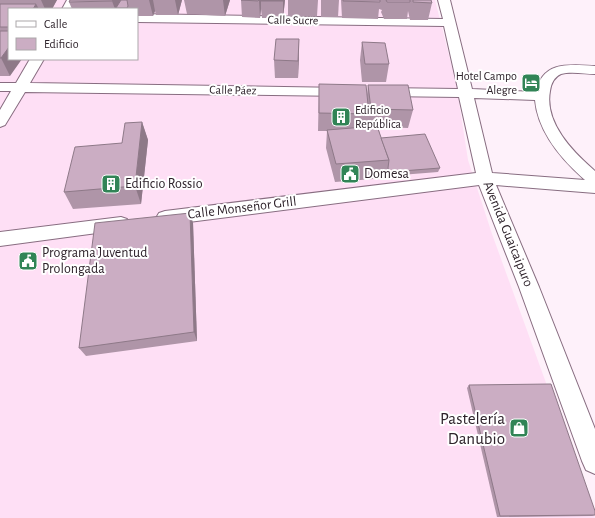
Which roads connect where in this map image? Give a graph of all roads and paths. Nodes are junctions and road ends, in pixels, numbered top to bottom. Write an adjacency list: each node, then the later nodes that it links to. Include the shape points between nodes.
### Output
1 (444, 0): 5 (street, Avenida Guaicaipuro)
2 (242, 6): 4 (street)
3 (138, 18): 4 (street, Calle Sucre)
4 (239, 19): 5 (street, Calle Sucre)
5 (450, 23): 12 (street, Avenida Guaicaipuro)
6 (36, 60): 9 (street)
7 (595, 70): 13 (street, via 558,71 547,79)
8 (0, 87): 9 (street, Calle Páez)
9 (20, 87): 10 (street, Calle Páez); 14 (street)
10 (356, 92)
11 (370, 92): 12 (street)
12 (466, 93): 13 (street); 15 (street, Avenida Guaicaipuro)
13 (541, 96): 16 (street, via 546,119 561,146 578,166)
14 (0, 122)
15 (485, 178): 17 (street, Calle Monseñor Grill); 18 (street, Calle Monseñor Grill); 19 (street, Avenida Guaicaipuro)
16 (595, 180)
17 (595, 187)
18 (0, 238)
19 (595, 461)

